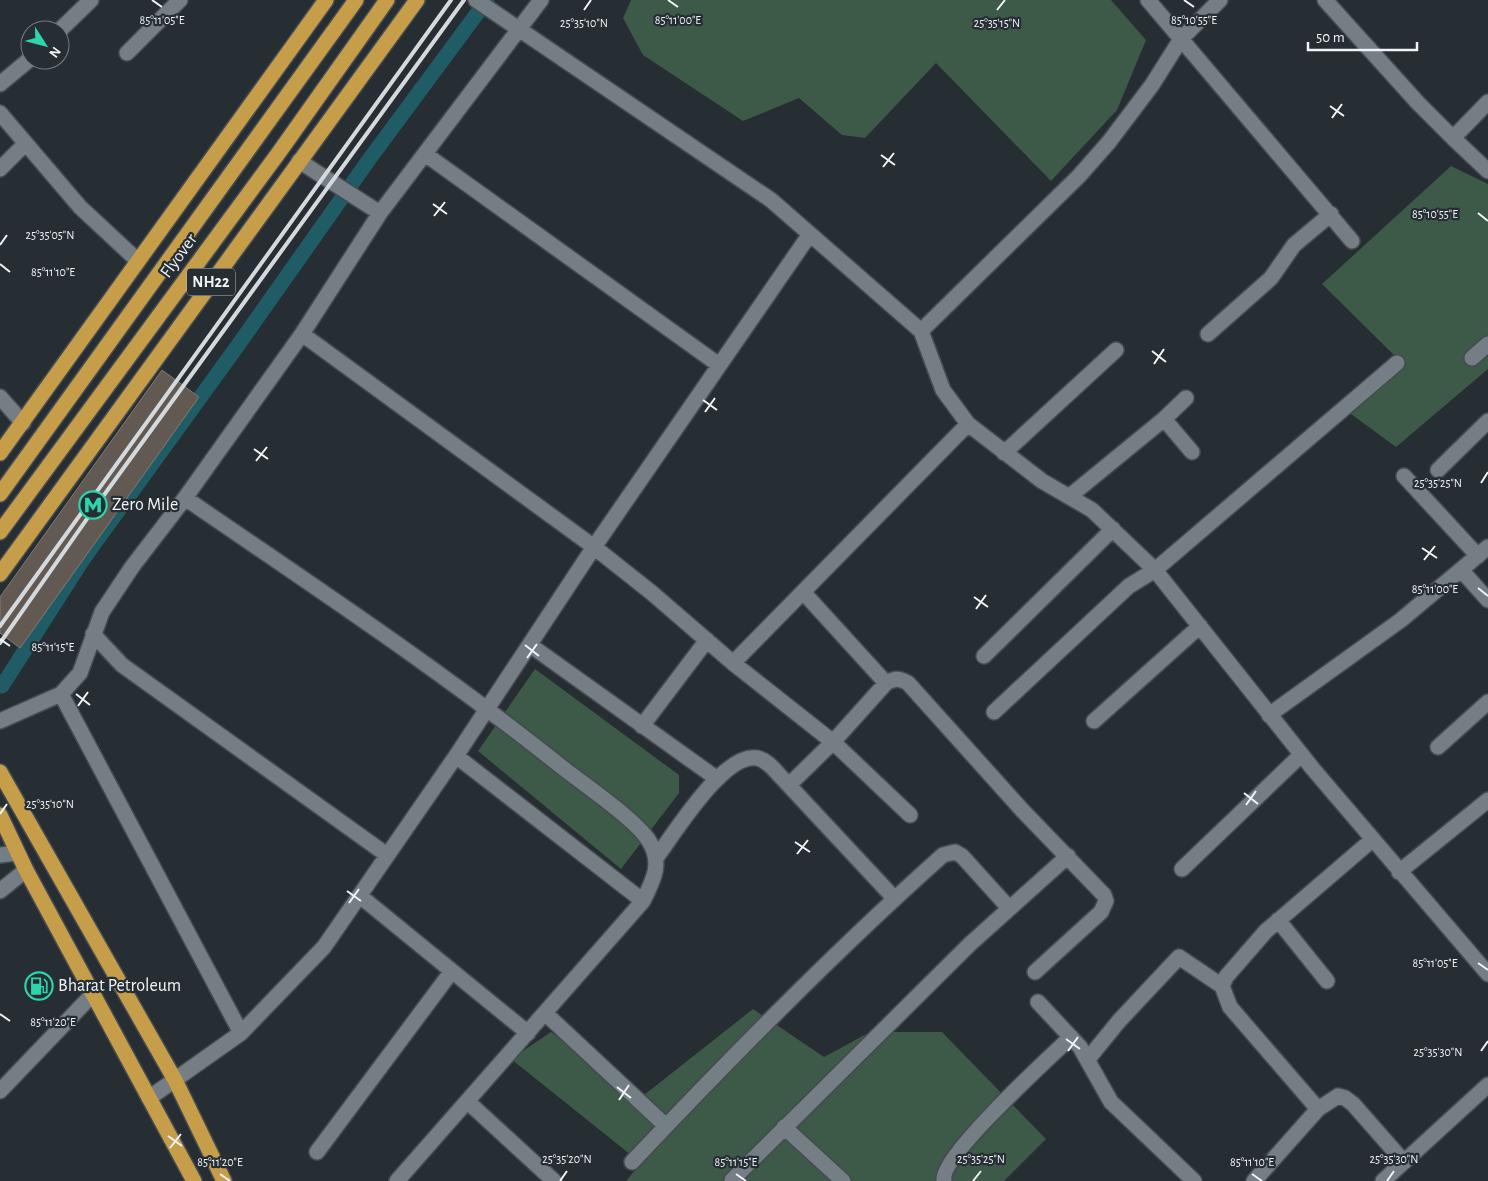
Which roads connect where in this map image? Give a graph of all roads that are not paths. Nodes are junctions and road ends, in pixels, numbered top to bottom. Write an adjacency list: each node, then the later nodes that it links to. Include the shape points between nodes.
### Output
1 (91, 0): 12 (street)
2 (180, 0): 15 (street)
3 (326, 0): 30 (highway)
4 (356, 0): 50 (highway, Flyover)
5 (387, 0): 54 (highway, Flyover)
6 (417, 0): 23 (highway, NH22)
7 (476, 0): 13 (street)
8 (541, 0): 13 (street)
9 (1148, 0): 14 (street)
10 (1220, 0): 14 (street)
11 (1325, 0): 20 (street)
12 (70, 20)
13 (519, 30): 22 (street); 28 (street, via 751,186)
14 (1181, 40): 27 (street); 31 (street, via 1152,85 1079,176)
15 (127, 53)
16 (20, 67): 17 (street)
17 (0, 84)
18 (1488, 102): 20 (street)
19 (0, 113): 21 (street)
20 (1453, 138): 25 (street)
21 (25, 144): 24 (street); 30 (street, via 80,207)
22 (424, 154): 26 (street); 38 (street)
23 (299, 161): 26 (street); 58 (highway, NH22)
24 (0, 169)
25 (1488, 171)
26 (380, 213): 32 (street)
27 (1331, 214): 29 (street); 33 (street, via 1294,245 1271,278)
28 (810, 234): 31 (street); 38 (street)
29 (1352, 241)
30 (137, 260): 42 (highway)
31 (921, 331): 43 (street, via 943,390)
32 (302, 334): 52 (street); 55 (street)
33 (1208, 334)
34 (1488, 344): 36 (street)
35 (1116, 350): 47 (street)
36 (1472, 358)
37 (1397, 364): 57 (street)
38 (719, 365): 55 (street)
39 (0, 397): 42 (street)
40 (1186, 398): 41 (street)
41 (1164, 419): 45 (street); 51 (street)
42 (22, 423): 46 (highway)
43 (968, 424): 47 (street); 60 (street)
44 (1486, 427): 48 (street)
45 (1192, 452)
46 (0, 453)
47 (1004, 453): 51 (street, via 1042,481)
48 (1438, 470)
49 (1404, 476): 56 (street)
50 (0, 494)
51 (1070, 496): 53 (street)
52 (185, 498): 63 (street, via 132,567 102,612); 71 (street)
53 (1114, 529): 57 (street); 66 (street)
54 (0, 532)
55 (594, 547): 64 (street); 65 (street)
56 (1483, 552): 59 (street)
57 (1155, 570): 62 (street); 72 (street, via 1129,586)
58 (2, 571)
59 (1462, 572): 61 (street); 73 (street, via 1402,620)
60 (804, 593): 67 (street); 68 (street)
61 (1488, 600)
62 (1200, 626): 73 (street); 75 (street)
63 (92, 634): 69 (street, via 80,673); 90 (street, via 122,665)
64 (707, 640): 67 (street); 76 (street)
65 (530, 645): 71 (street); 76 (street)
66 (984, 656)
67 (734, 663): 77 (street)
68 (886, 683): 77 (street); 91 (street, via 894,678 908,683 1022,810)
69 (61, 694): 74 (street); 110 (street)
70 (1488, 702): 78 (street)
71 (488, 707): 80 (street); 92 (street, via 625,817 649,841)
72 (994, 712)
73 (1269, 715): 79 (street)
74 (0, 721)
75 (1094, 721)
76 (642, 726): 82 (street)
77 (833, 742): 83 (street); 86 (street)
78 (1438, 747)
79 (1301, 755): 87 (street); 93 (street)
80 (456, 756): 90 (street); 99 (street)
81 (0, 772): 114 (highway)
82 (716, 778): 83 (street, via 748,758 758,758); 92 (street)
83 (789, 785): 98 (street)
84 (1488, 800): 95 (street)
85 (0, 815): 88 (highway)
86 (910, 815)
87 (1372, 840): 95 (street); 101 (street)
88 (17, 852): 89 (street); 94 (highway)
89 (0, 855)
90 (388, 855): 97 (street)
91 (1068, 856): 100 (street); 103 (street, via 1104,895 1105,908)
92 (656, 858): 99 (street, via 656,875)
93 (1182, 869)
94 (26, 870): 96 (street); 107 (highway)
95 (1399, 872): 104 (street)
96 (0, 891)
97 (360, 896): 102 (street); 110 (street, via 324,947)
98 (894, 898): 100 (street, via 943,855 955,852); 120 (street, via 720,1068)
99 (643, 901): 109 (street)
100 (1009, 908): 121 (street)
101 (1278, 920): 105 (street); 106 (street, via 1239,962)
102 (452, 971): 111 (street); 122 (street)
103 (1035, 972)
104 (1488, 974)
105 (1327, 981)
106 (1222, 986): 113 (street, via 1179,957 1119,1020); 119 (street, via 1230,1007)
107 (93, 994): 116 (street); 117 (highway)
108 (1038, 1002): 112 (street)
109 (546, 1014): 111 (street); 120 (street)
110 (241, 1033): 114 (street)
111 (528, 1033): 118 (street)
112 (1070, 1036): 113 (street); 131 (street, via 961,1147 945,1169)
113 (1088, 1059): 132 (street, via 1111,1102)
114 (175, 1080): 117 (street); 127 (highway)
115 (1488, 1085): 124 (street)
116 (0, 1091)
117 (149, 1098): 126 (highway)
118 (468, 1102): 128 (street); 129 (street)
119 (1318, 1109): 124 (street, via 1338,1096 1345,1098); 133 (street)
120 (666, 1126): 123 (street)
121 (784, 1127): 125 (street); 130 (street)
122 (317, 1152)
123 (632, 1162)
124 (1404, 1162): 134 (street)
125 (732, 1180)
126 (194, 1181)
127 (224, 1181)
128 (398, 1181)
129 (554, 1181)
130 (843, 1181)
131 (944, 1181)
132 (1194, 1181)
133 (1254, 1181)
134 (1383, 1181)

